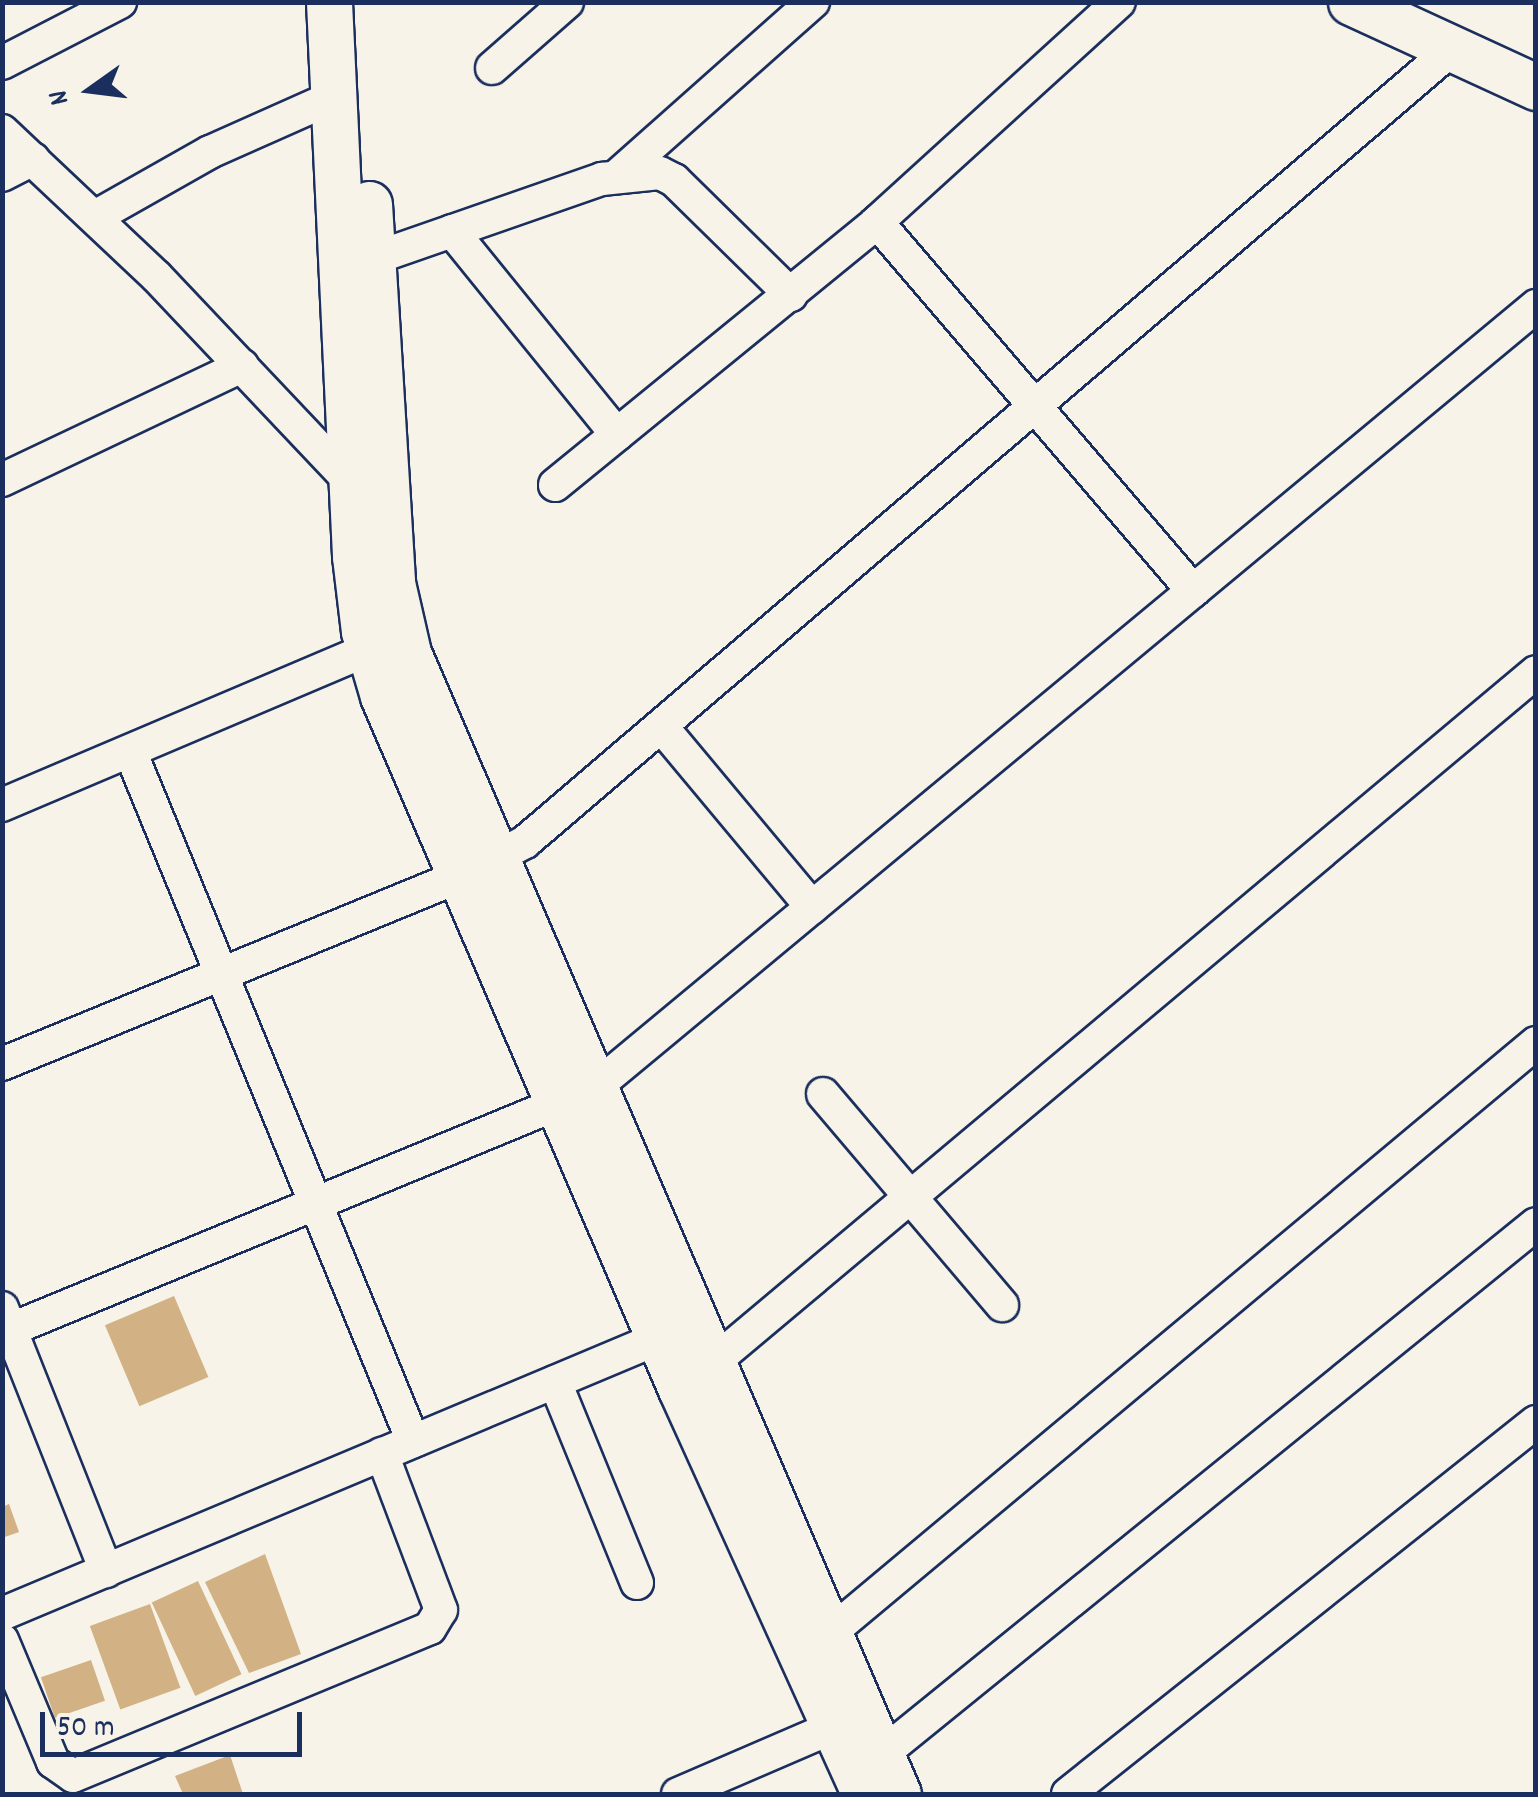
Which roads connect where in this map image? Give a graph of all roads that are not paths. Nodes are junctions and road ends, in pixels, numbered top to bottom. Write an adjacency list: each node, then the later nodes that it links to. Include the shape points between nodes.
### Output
1 (120, 2): 9 (street)
2 (329, 2): 12 (main road)
3 (356, 2): 20 (main road)
4 (567, 2): 10 (street)
5 (813, 2): 15 (street)
6 (1118, 2): 18 (street)
7 (1351, 2): 8 (main road)
8 (1452, 49): 11 (main road); 24 (street)
9 (2, 63)
10 (492, 68)
11 (1536, 87)
12 (336, 96): 17 (street, via 210,152); 27 (main road)
13 (2, 131): 14 (street)
14 (33, 159): 16 (street); 17 (street)
15 (618, 174): 19 (street); 21 (street, via 660,173 674,180)
16 (2, 175)
17 (96, 217): 23 (street)
18 (877, 222): 21 (street); 24 (street)
19 (452, 231): 20 (street); 25 (street)
20 (372, 258): 35 (main road, via 397,616)
21 (791, 296): 25 (street)
22 (1536, 306): 29 (street)
23 (242, 366): 26 (street); 27 (street)
24 (1036, 401): 29 (street); 32 (street)
25 (616, 436): 28 (street)
26 (2, 480)
27 (352, 483): 30 (main road)
28 (555, 485)
29 (1193, 591): 36 (street)
30 (369, 649): 33 (street); 35 (main road)
31 (1536, 672): 42 (street)
32 (662, 726): 35 (street, via 525,842); 36 (street)
33 (130, 751): 34 (street); 37 (street)
34 (2, 805)
35 (476, 868): 37 (street); 41 (main road)
36 (812, 907): 41 (street)
37 (225, 974): 39 (street); 43 (street)
38 (1536, 1043): 55 (street)
39 (2, 1064)
40 (822, 1094): 42 (street)
41 (576, 1098): 43 (street); 47 (main road)
42 (912, 1192): 45 (street); 47 (street)
43 (318, 1206): 46 (street); 50 (street)
44 (1536, 1224): 57 (street)
45 (1002, 1305)
46 (5, 1324): 52 (street)
47 (686, 1354): 48 (street); 55 (main road); 57 (main road)
48 (555, 1382): 50 (street); 53 (street)
49 (1536, 1422): 59 (street)
50 (413, 1441): 51 (street)
51 (382, 1454): 52 (street); 56 (street, via 441,1610 430,1628 73,1776 54,1762)
52 (106, 1571): 54 (street)
53 (637, 1583)
54 (2, 1614)
55 (830, 1633): 57 (main road)
56 (2, 1640)
57 (868, 1757): 58 (street)
58 (678, 1794)
59 (1068, 1794)

